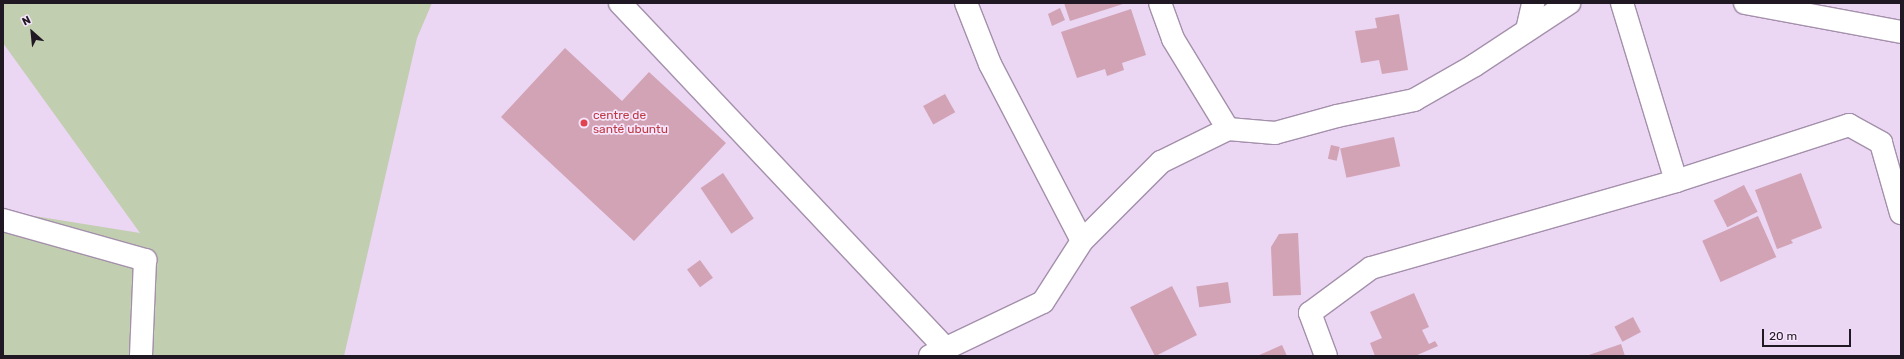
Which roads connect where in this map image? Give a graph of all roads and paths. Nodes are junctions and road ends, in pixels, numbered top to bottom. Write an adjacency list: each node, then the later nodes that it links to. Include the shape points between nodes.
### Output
1 (620, 3): 16 (street)
2 (966, 3): 15 (street, via 990,64)
3 (1160, 3): 11 (street, via 1173,39)
4 (1533, 3): 9 (street)
5 (1569, 3): 9 (street)
6 (1622, 3): 12 (street)
7 (1745, 3): 8 (street)
8 (1775, 6): 10 (street)
9 (1527, 30): 11 (street, via 1475,65 1414,100 1337,116 1275,133)
10 (1901, 32)
11 (1228, 129): 15 (street, via 1161,162)
12 (1676, 181): 13 (street, via 1849,125 1882,143); 18 (street, via 1371,268 1310,313)
13 (1901, 213)
14 (3, 220): 17 (street, via 146,260)
15 (1082, 241): 16 (street, via 1043,302)
16 (939, 353)
17 (141, 356)
18 (1326, 356)

